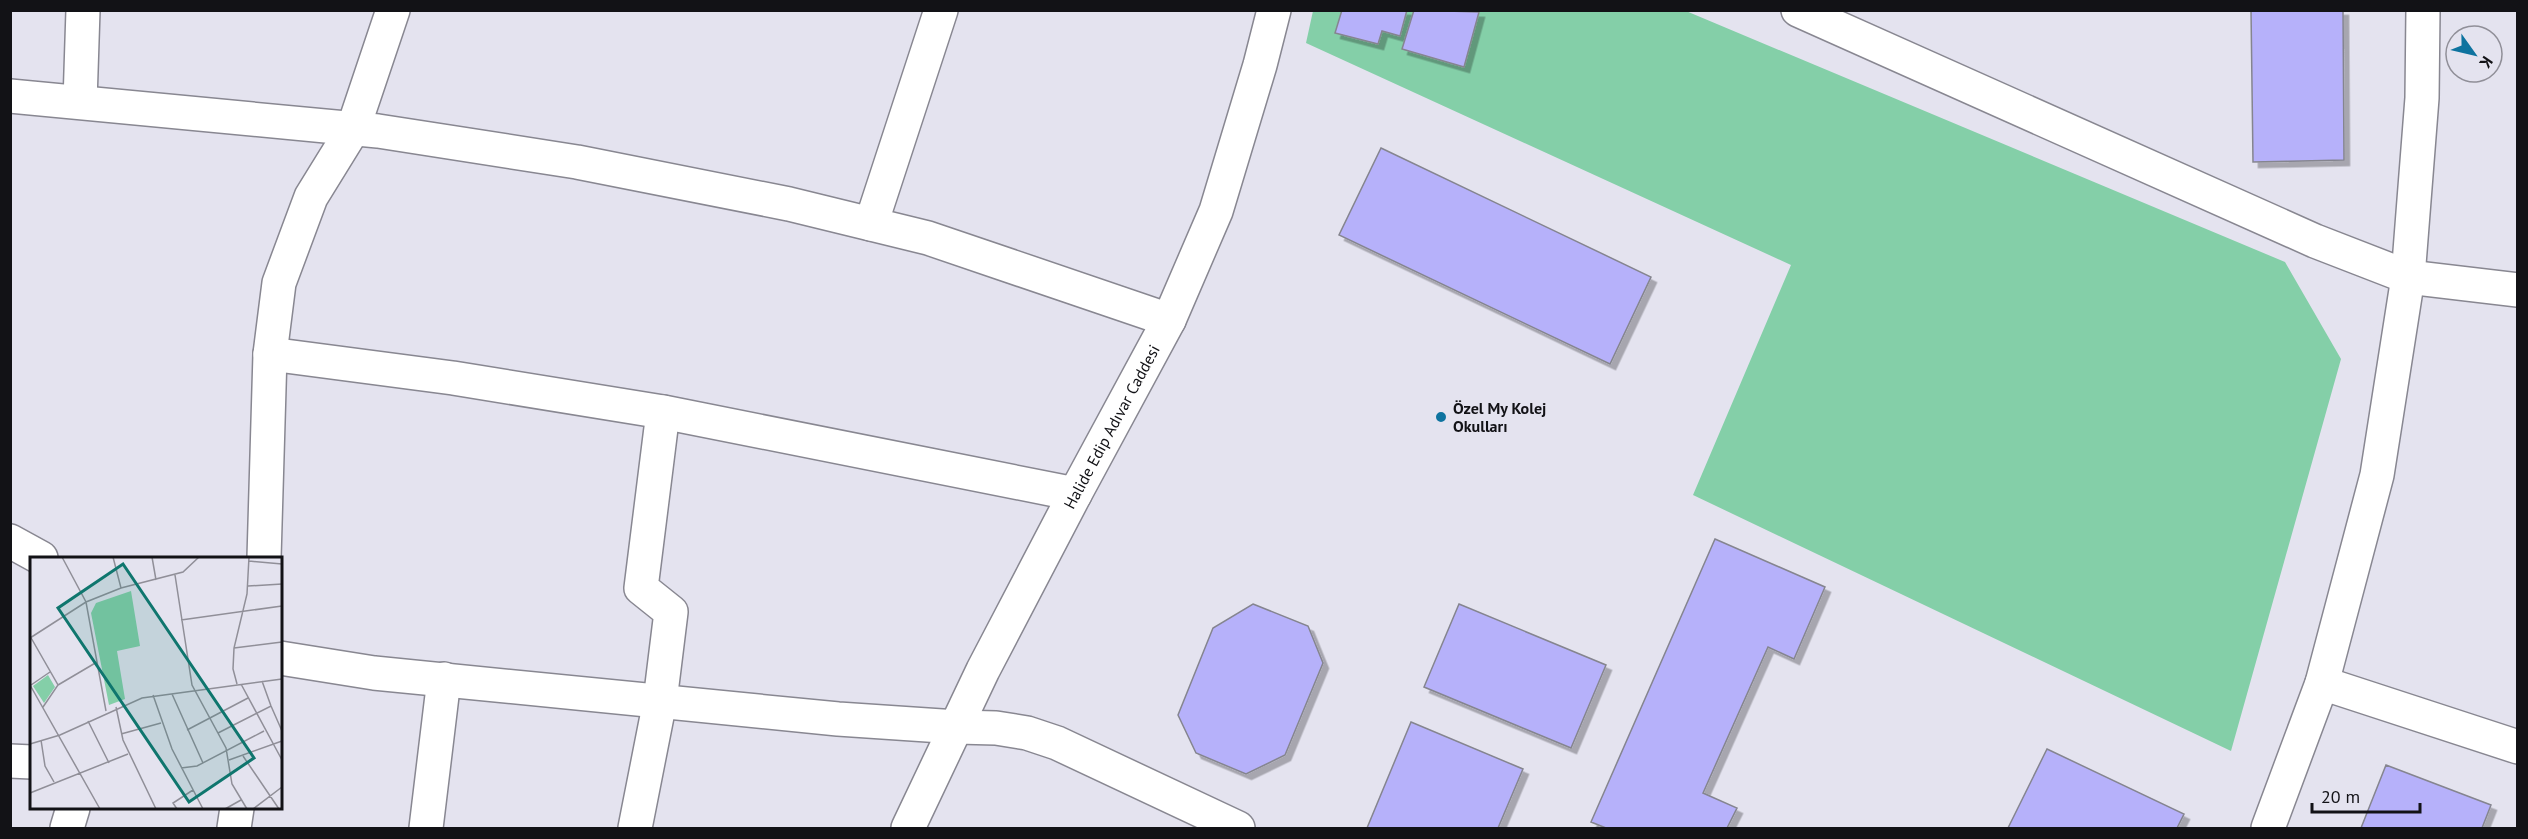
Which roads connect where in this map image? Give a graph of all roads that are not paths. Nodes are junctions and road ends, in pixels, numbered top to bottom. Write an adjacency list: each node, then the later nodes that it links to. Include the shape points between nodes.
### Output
1 (83, 10): 8 (street)
2 (393, 10): 9 (street)
3 (941, 10): 10 (street)
4 (1274, 10): 13 (street, Halide Edip Adıvar Caddesi, via 1216,211)
5 (2423, 10): 11 (street, via 2422,98)
6 (1808, 13): 11 (street, via 2315,241)
7 (10, 96): 8 (street)
8 (80, 102): 9 (street)
9 (353, 129): 10 (street, via 578,162); 14 (street, via 310,197 282,272)
10 (871, 224): 13 (street, via 928,238)
11 (2408, 277): 12 (street); 22 (street, via 2377,475)
12 (2517, 290)
13 (1169, 320): 16 (street, Halide Edip Adıvar Caddesi)
14 (270, 354): 15 (street); 19 (street)
15 (663, 412): 16 (street); 23 (street, via 641,588 671,612)
16 (1075, 494): 24 (street, Halide Edip Adıvar Caddesi)
17 (10, 541): 18 (street)
18 (39, 557)
19 (264, 557)
20 (282, 657): 21 (street, via 374,673)
21 (444, 679): 23 (street); 32 (street)
22 (2322, 683): 25 (street); 36 (street)
23 (660, 701): 24 (street); 33 (street)
24 (957, 727): 34 (street, Halide Edip Adıvar Caddesi); 35 (street, via 996,728 1058,743)
25 (2517, 747)
26 (10, 762): 27 (street)
27 (30, 762)
28 (72, 809): 30 (street)
29 (237, 809): 31 (street)
30 (67, 828)
31 (234, 828)
32 (426, 828)
33 (635, 828)
34 (908, 828)
35 (1238, 828)
36 (2268, 828)

